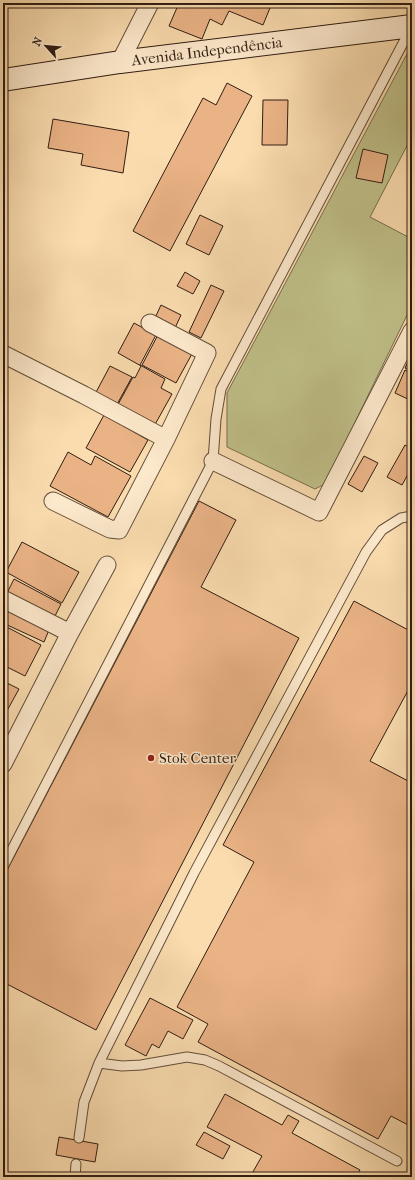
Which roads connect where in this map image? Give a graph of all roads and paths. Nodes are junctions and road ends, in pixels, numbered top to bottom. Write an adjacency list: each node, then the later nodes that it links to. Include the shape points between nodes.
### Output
1 (150, 3): 3 (street)
2 (412, 26): 3 (main road, Avenida Independência); 9 (lane, via 221,389 216,419)
3 (120, 62): 4 (main road, Avenida Independência)
4 (3, 80)
5 (150, 323): 8 (street, via 207,353)
6 (412, 330): 9 (street, via 319,512)
7 (3, 354): 8 (street)
8 (166, 439): 10 (street, via 119,530 110,529)
9 (214, 461): 16 (lane)
10 (53, 501)
11 (412, 516): 17 (lane, via 401,518 382,530 366,552 194,873)
12 (107, 565): 14 (street)
13 (3, 599): 14 (street)
14 (70, 633): 15 (street)
15 (3, 764)
16 (3, 867)
17 (99, 1063): 18 (lane, via 84,1102); 19 (lane, via 122,1066 187,1057 205,1060)
18 (79, 1138)
19 (397, 1161)
20 (76, 1164): 21 (lane)
21 (75, 1177)

